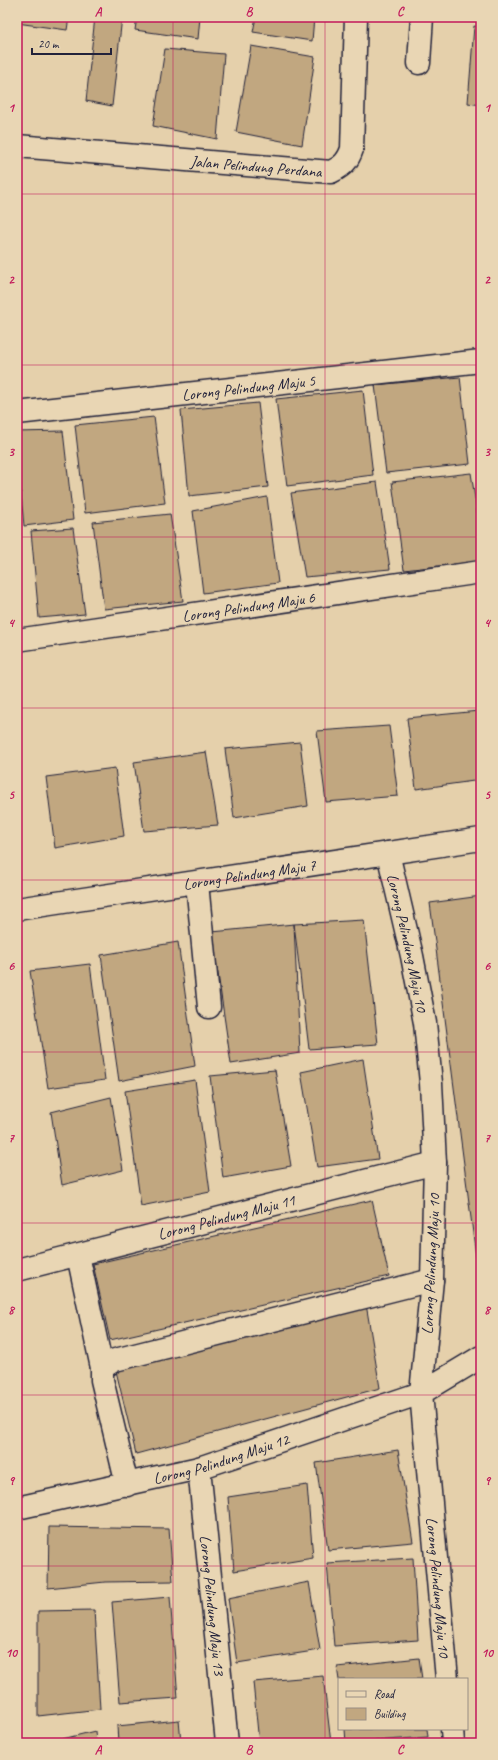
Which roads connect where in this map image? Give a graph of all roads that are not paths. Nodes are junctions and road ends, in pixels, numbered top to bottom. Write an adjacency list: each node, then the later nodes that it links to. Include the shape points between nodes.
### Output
1 (356, 17): 4 (street, Jalan Pelindung Perdana, via 352,148 345,163 331,172)
2 (422, 17): 3 (street)
3 (419, 63)
4 (17, 146)
5 (481, 362): 6 (street, Lorong Pelindung Maju 5)
6 (17, 414)
7 (481, 572): 8 (street, Lorong Pelindung Maju 6)
8 (17, 640)
9 (481, 838): 10 (street, Lorong Pelindung Maju 7)
10 (388, 853): 11 (street, Lorong Pelindung Maju 7); 14 (street, Lorong Pelindung Maju 10, via 425,1023)
11 (198, 882): 12 (street, Lorong Pelindung Maju 7); 13 (street)
12 (17, 909)
13 (209, 1007)
14 (435, 1163): 15 (street, Lorong Pelindung Maju 11); 17 (street, Lorong Pelindung Maju 10)
15 (78, 1255): 16 (street, Lorong Pelindung Maju 11); 19 (street)
16 (17, 1270)
17 (432, 1280): 19 (street, via 115,1360); 20 (street, Lorong Pelindung Maju 10)
18 (481, 1357): 20 (street, Lorong Pelindung Maju 12)
19 (102, 1368): 22 (street, via 102,1380)
20 (421, 1393): 21 (street, Lorong Pelindung Maju 12); 24 (street, Lorong Pelindung Maju 10)
21 (199, 1468): 22 (street, Lorong Pelindung Maju 12); 26 (street, Lorong Pelindung Maju 13)
22 (128, 1484): 23 (street, Lorong Pelindung Maju 12)
23 (17, 1508)
24 (447, 1678)
25 (452, 1730): 27 (street)
26 (227, 1743)
27 (453, 1743)

